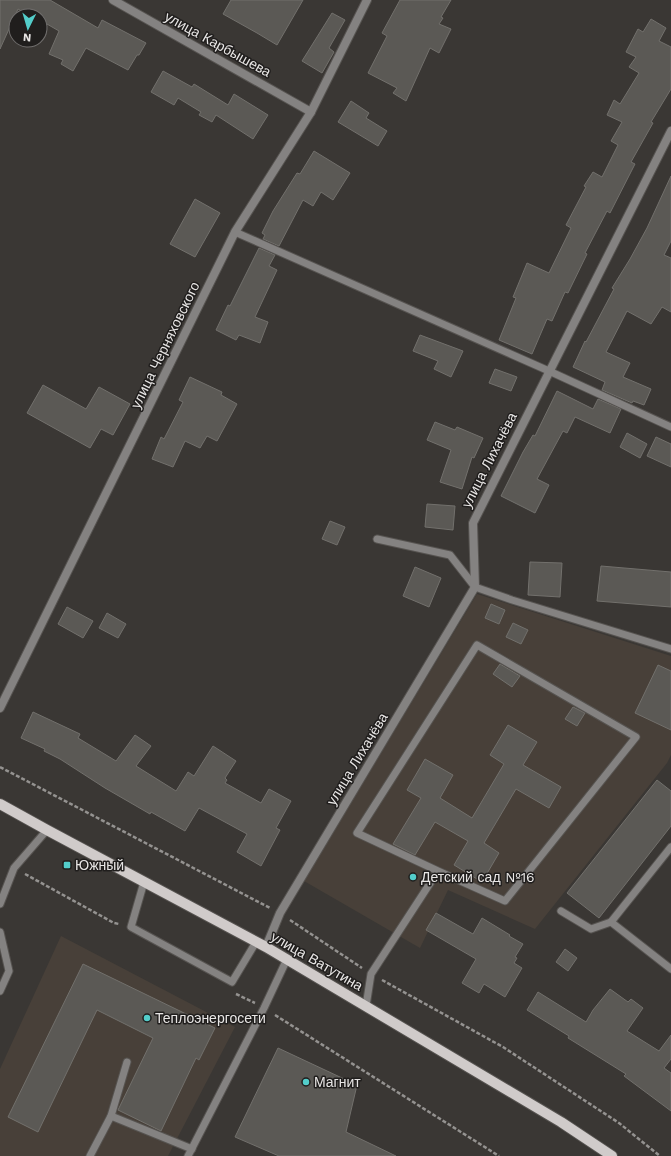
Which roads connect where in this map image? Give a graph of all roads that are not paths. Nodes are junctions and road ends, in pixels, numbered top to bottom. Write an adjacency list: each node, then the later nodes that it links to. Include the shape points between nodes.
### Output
1 (112, 0): 3 (street, улица Карбышева)
2 (367, 0): 3 (street, улица Черняховского)
3 (311, 112): 5 (street, улица Черняховского)
4 (671, 131): 6 (street, улица Лихачёва)
5 (235, 232): 6 (lane); 11 (street, улица Черняховского)
6 (549, 371): 7 (lane); 9 (street, улица Лихачёва, via 472,523)
7 (671, 427)
8 (377, 539): 9 (lane, via 450,555)
9 (475, 587): 10 (lane); 22 (street, улица Лихачёва, via 280,913)
10 (671, 649)
11 (0, 708)
12 (0, 804): 13 (main road, улица Ватутина)
13 (47, 830): 16 (main road, улица Ватутина); 17 (lane, via 14,868)
14 (671, 847): 19 (lane)
15 (438, 871): 15 (lane, via 505,901 636,737 477,645 356,833); 26 (lane, via 371,974)
16 (144, 882): 21 (main road, улица Ватутина); 21 (lane, via 131,927 232,982)
17 (0, 904)
18 (561, 911): 19 (lane, via 590,929)
19 (611, 922): 24 (lane)
20 (0, 932): 25 (lane, via 9,971)
21 (256, 942): 22 (main road, улица Ватутина)
22 (266, 947): 23 (main road, улица Ватутина)
23 (287, 959): 26 (main road, улица Ватутина); 29 (lane)
24 (671, 970)
25 (0, 991)
26 (366, 1006): 32 (main road, улица Ватутина, via 561,1122)
27 (127, 1062): 28 (lane)
28 (111, 1116): 29 (lane); 30 (lane)
29 (192, 1149): 31 (lane)
30 (90, 1156)
31 (188, 1156)
32 (612, 1156)

